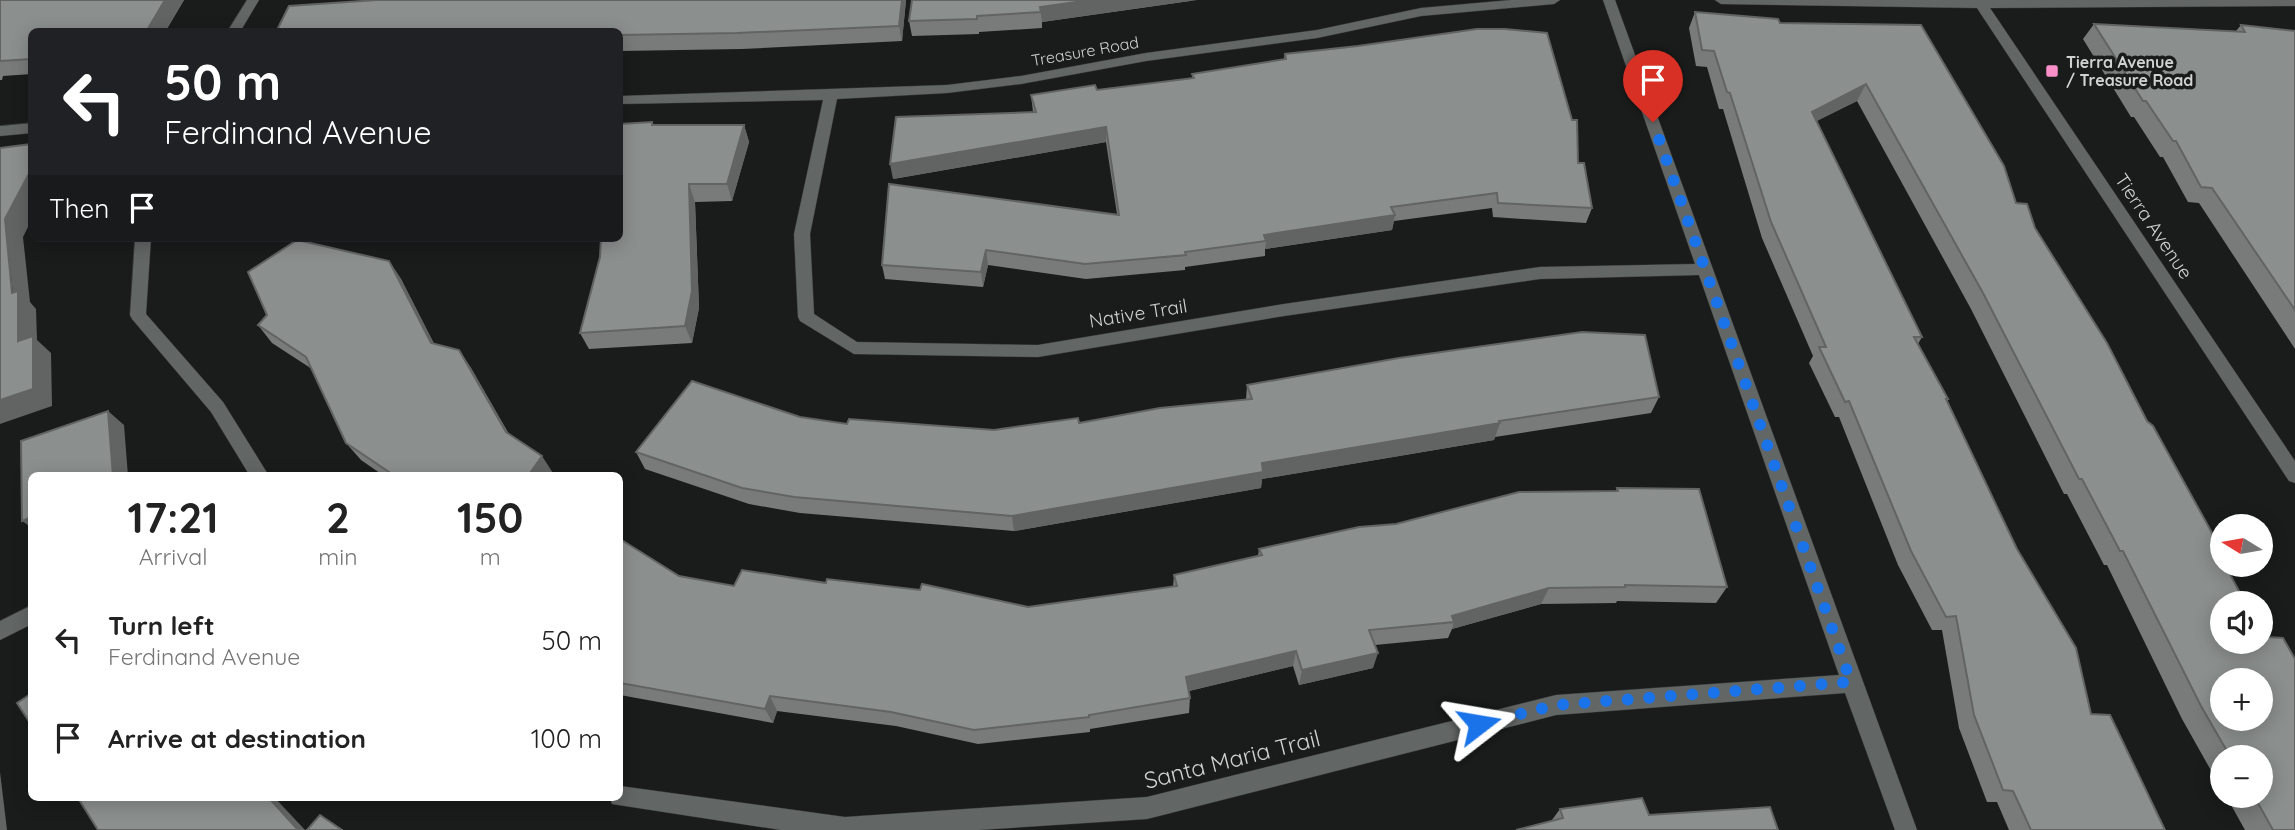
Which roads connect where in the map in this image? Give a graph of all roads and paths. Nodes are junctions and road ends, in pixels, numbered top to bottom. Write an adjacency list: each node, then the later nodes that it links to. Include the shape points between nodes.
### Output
1 (253, 0): 7 (street)
2 (1554, 0): 8 (street, Treasure Road, via 1421,12 1317,34 1146,57 1021,80)
3 (1609, 0): 13 (street)
4 (1721, 0): 5 (street)
5 (1979, 2): 6 (street); 15 (street, Tierra Avenue)
6 (2295, 2)
7 (236, 28)
8 (831, 95): 9 (street, Treasure Road); 13 (street, Native Trail, via 802,234 806,317 854,348 1038,351 1540,273)
9 (623, 100)
10 (28, 128): 11 (street)
11 (0, 131)
12 (144, 242): 14 (street, via 138,315 217,407)
13 (1707, 269): 18 (street)
14 (258, 472)
15 (2295, 476)
16 (28, 616): 17 (street)
17 (0, 631)
18 (1851, 682): 19 (street, Santa Maria Trail, via 1556,705 1147,808 845,828); 20 (street)
19 (623, 797)
20 (1906, 830)

